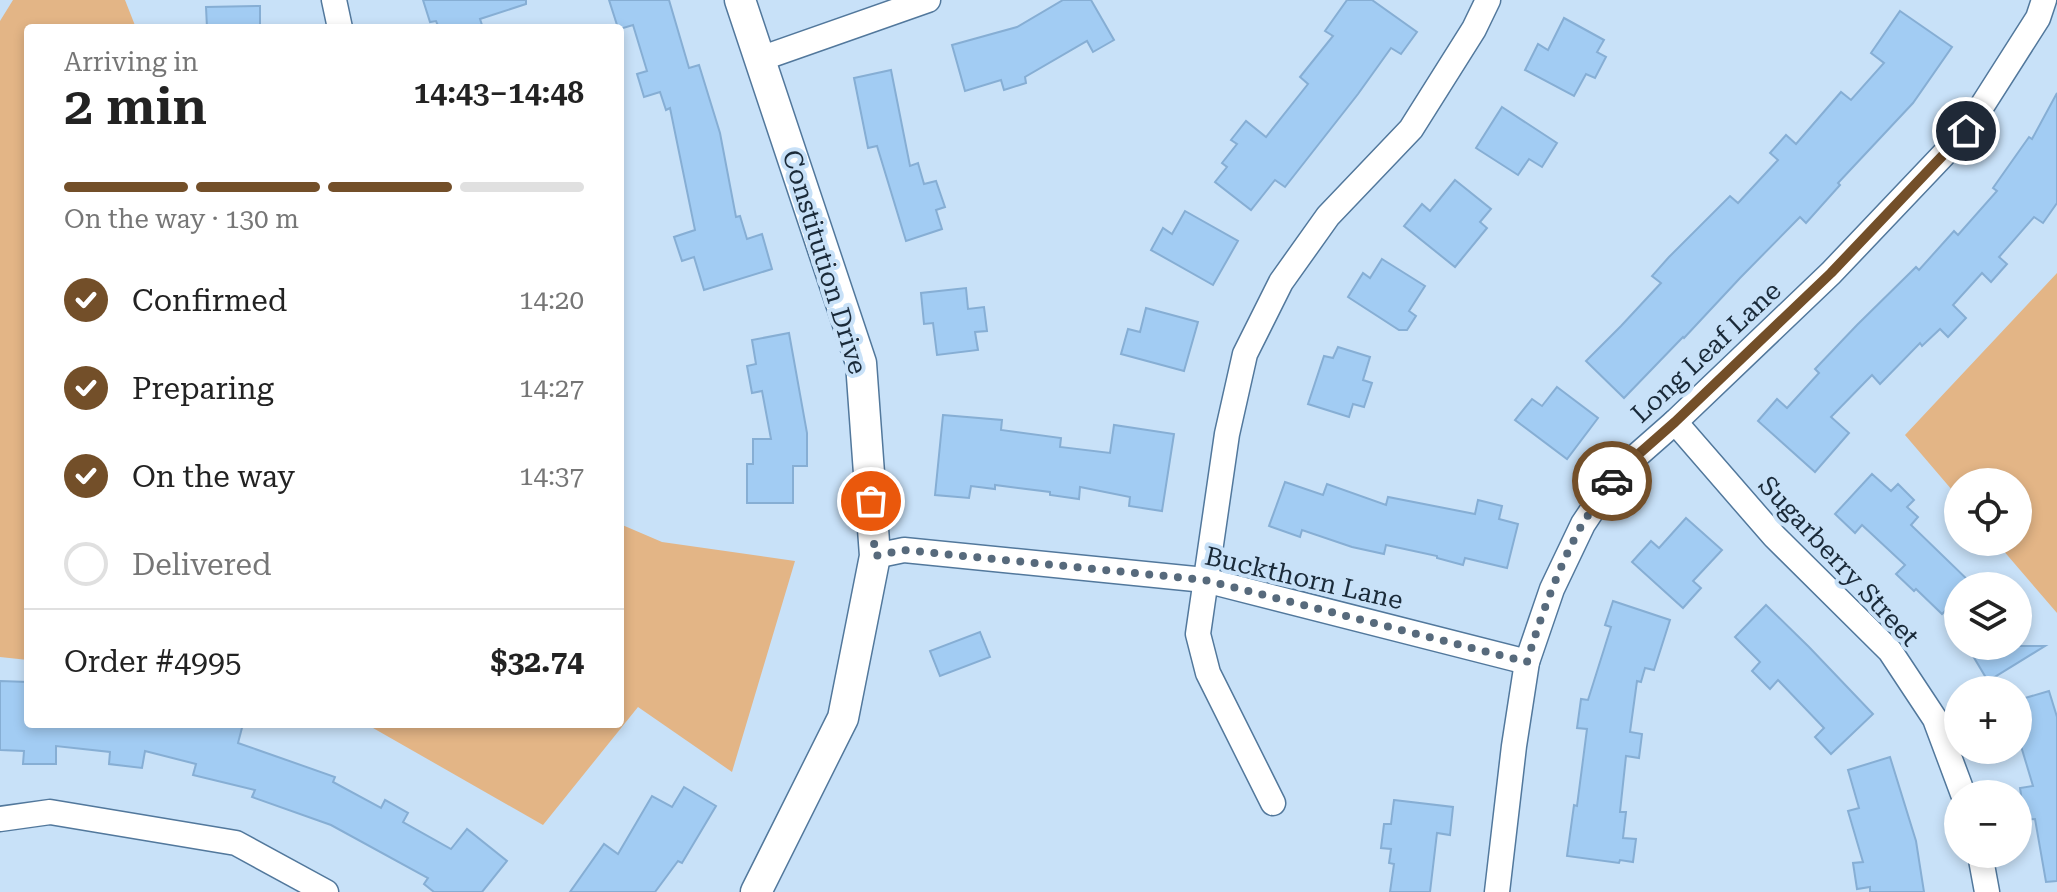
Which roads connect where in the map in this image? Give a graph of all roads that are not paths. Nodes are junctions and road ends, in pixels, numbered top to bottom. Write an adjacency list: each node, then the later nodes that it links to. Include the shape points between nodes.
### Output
1 (334, 0): 6 (street)
2 (740, 0): 7 (street, Constitution Drive)
3 (928, 0): 7 (street)
4 (1488, 0): 10 (street, via 1411,129 1328,216 1281,282 1245,354)
5 (2044, 0): 8 (street, Long Leaf Lane, via 2038,18 1966,131 1831,273)
6 (339, 24)
7 (760, 59): 9 (street, Constitution Drive, via 861,363)
8 (1675, 422): 11 (street, Long Leaf Lane, via 1617,473 1583,524 1552,589); 12 (street, Sugarberry Street, via 1774,536 1890,651 1935,719)
9 (875, 556): 10 (street, Buckthorn Lane, via 904,550); 17 (street, Constitution Drive, via 843,718)
10 (1205, 580): 11 (street, Buckthorn Lane); 13 (street, via 1198,634 1208,673)
11 (1527, 662): 18 (street, Long Leaf Lane)
12 (1958, 780)
13 (1273, 803)
14 (0, 819): 16 (street, via 50,812 236,843)
15 (1983, 868): 19 (street)
16 (326, 892)
17 (756, 892)
18 (1497, 892)
19 (1987, 892)

